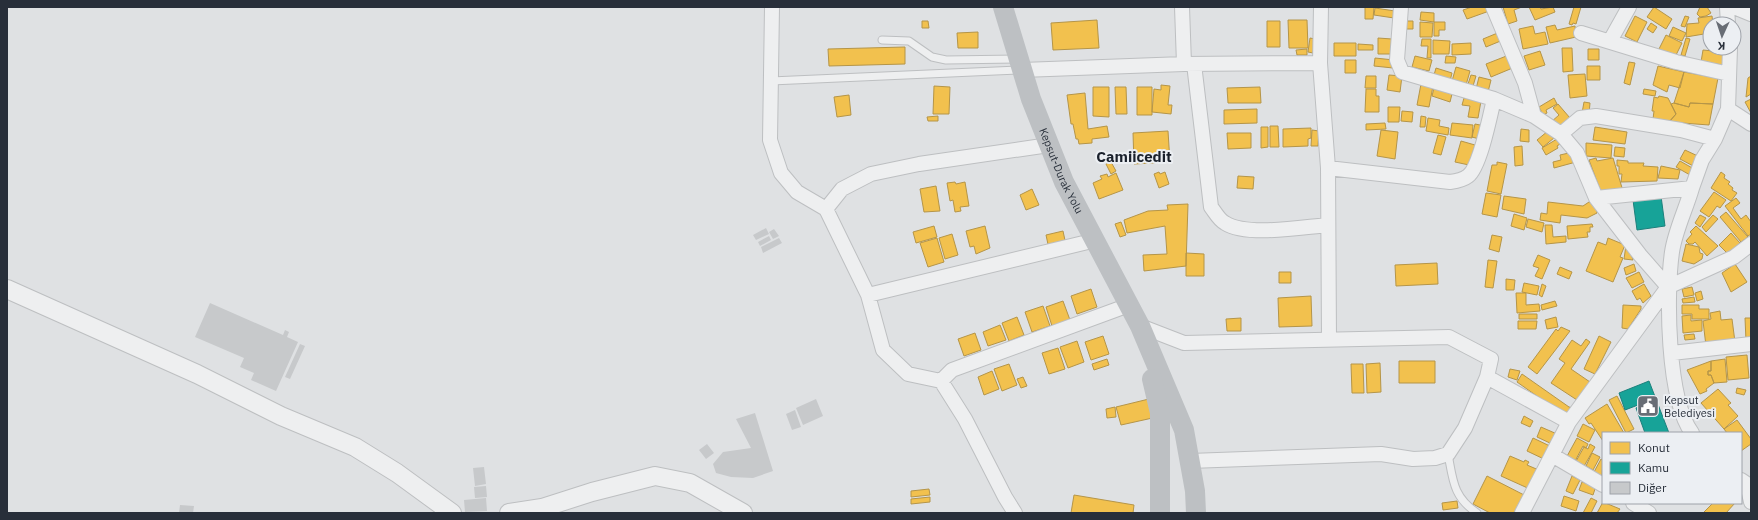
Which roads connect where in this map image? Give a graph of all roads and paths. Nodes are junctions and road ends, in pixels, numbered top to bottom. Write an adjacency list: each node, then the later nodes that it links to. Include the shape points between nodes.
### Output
1 (772, 7): 18 (street)
2 (1003, 7): 14 (main road, Kepsut-Durak Yolu)
3 (1182, 7): 15 (street)
4 (1321, 7): 16 (street)
5 (1401, 7): 19 (street, via 1397,60 1402,72)
6 (1493, 7): 21 (street, via 1526,83)
7 (1629, 7): 12 (street)
8 (1734, 7): 9 (street)
9 (1751, 14)
10 (1581, 33): 12 (street)
11 (882, 40): 14 (lane, via 909,41 932,57 946,60)
12 (1610, 41): 17 (street, via 1676,62)
13 (1730, 56): 17 (street)
14 (1021, 64): 15 (street); 18 (lane); 25 (main road, Kepsut-Durak Yolu)
15 (1189, 64): 16 (street); 30 (street, via 1211,207 1224,223 1239,228 1267,230)
16 (1320, 64): 26 (street)
17 (1730, 74): 20 (street)
18 (771, 81): 29 (street, via 770,140 780,173 797,192)
19 (1494, 99): 21 (street); 26 (street, via 1477,163 1469,176 1462,180 1450,182)
20 (1728, 109): 22 (street); 24 (street)
21 (1534, 116): 23 (street)
22 (1751, 124)
23 (1561, 134): 24 (street, via 1580,118 1596,116 1680,130); 28 (street, via 1578,153)
24 (1714, 139): 27 (street, via 1702,160)
25 (1049, 145): 29 (street, via 919,164 871,174 842,189); 31 (main road, Kepsut-Durak Yolu, via 1064,182)
26 (1328, 168): 30 (street)
27 (1692, 188): 28 (street); 33 (street, via 1672,250)
28 (1596, 198): 33 (street)
29 (826, 209): 35 (street)
30 (1328, 225): 38 (street)
31 (1096, 240): 35 (street); 36 (main road, Kepsut-Durak Yolu)
32 (1751, 244): 33 (street, via 1734,257)
33 (1668, 287): 40 (street); 43 (street)
34 (7, 290): 52 (street, via 197,374 281,416 355,447)
35 (868, 295): 42 (street, via 883,350 908,374)
36 (1129, 305): 37 (main road, Kepsut-Durak Yolu); 42 (street, via 952,370)
37 (1140, 326): 38 (street, via 1184,343); 47 (main road, Kepsut-Durak Yolu, via 1184,430); 56 (main road, Kepsut-Durak Yolu, via 1160,413)
38 (1329, 339): 41 (street, via 1449,337 1491,359)
39 (1751, 344): 40 (street)
40 (1672, 353): 44 (street, via 1674,386 1685,423)
41 (1486, 377): 43 (street); 45 (street, via 1465,428)
42 (941, 381): 55 (street, via 965,419)
43 (1569, 422): 46 (street)
44 (1691, 432)
45 (1448, 454): 47 (street, via 1435,458 1413,459 1380,454); 58 (lane, via 1457,493 1464,503)
46 (1552, 455): 49 (street); 59 (street)
47 (1190, 461): 57 (main road, Kepsut-Durak Yolu)
48 (1746, 481): 50 (street)
49 (1602, 484)
50 (1751, 502)
51 (1635, 504): 60 (street)
52 (452, 513)
53 (509, 513): 54 (street, via 542,508 655,476 690,483)
54 (743, 513)
55 (1015, 513)
56 (1160, 513)
57 (1196, 513)
58 (1477, 513)
59 (1522, 513)
60 (1649, 513)

